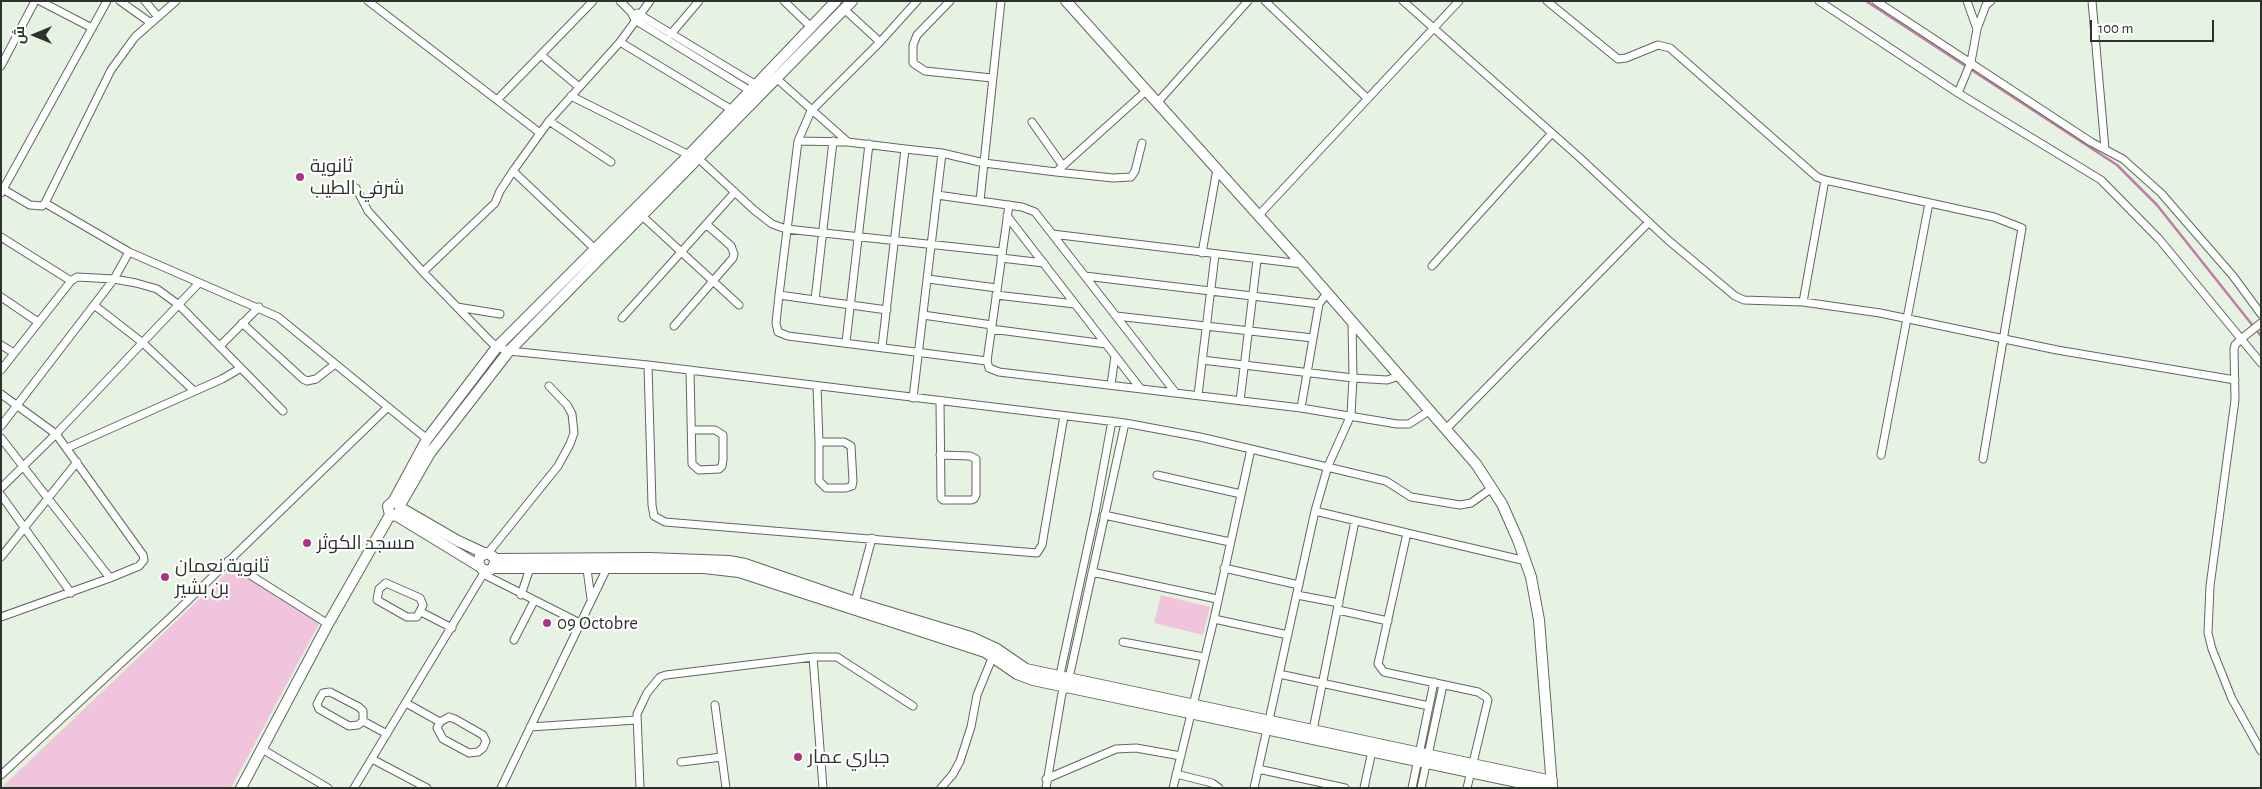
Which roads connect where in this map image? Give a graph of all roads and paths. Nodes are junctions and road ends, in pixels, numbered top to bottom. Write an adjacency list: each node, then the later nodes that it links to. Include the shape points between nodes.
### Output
1 (36, 1): 43 (street)
2 (40, 1): 34 (street)
3 (107, 1): 34 (street)
4 (120, 1): 33 (street)
5 (145, 1): 31 (street)
6 (176, 1): 31 (street)
7 (368, 1): 52 (street)
8 (593, 1): 41 (street)
9 (620, 1): 29 (street)
10 (650, 1): 30 (street)
11 (699, 1): 38 (street)
12 (784, 1): 35 (street)
13 (836, 1): 35 (main road)
14 (917, 1): 40 (street)
15 (950, 1): 45 (street, via 917,35 913,45 913,63 925,71)
16 (1001, 1): 45 (street)
17 (1066, 1): 48 (main road)
18 (1248, 1): 53 (street)
19 (1265, 1): 51 (street)
20 (1403, 1): 36 (street)
21 (1459, 1): 36 (street)
22 (1547, 1): 75 (street, via 1618,59 1658,45 1670,48)
23 (1819, 1): 49 (street)
24 (1967, 1): 37 (street)
25 (1991, 1): 37 (street, via 1986,5)
26 (2092, 1): 66 (street)
27 (1879, 2): 42 (street)
28 (848, 5): 40 (street); 44 (main road)
29 (631, 12): 30 (street); 32 (street)
30 (640, 13): 32 (street); 38 (street)
31 (158, 17): 33 (street)
32 (635, 20): 39 (street); 47 (street)
33 (151, 23): 81 (street, via 135,37 111,70)
34 (92, 28): 77 (street)
35 (811, 28): 47 (main road)
36 (1434, 29): 51 (street); 59 (street)
37 (1976, 29): 42 (street)
38 (672, 34): 47 (street)
39 (620, 42): 46 (street); 54 (street)
40 (880, 42): 55 (street)
41 (541, 55): 46 (street); 52 (street)
42 (1971, 62): 49 (street); 66 (street)
43 (1, 66)
44 (776, 78): 47 (main road); 55 (street)
45 (992, 78): 70 (street)
46 (579, 87): 50 (street)
47 (757, 91): 54 (main road); 68 (main road)
48 (1146, 91): 53 (main road); 71 (street)
49 (1958, 93): 146 (street, via 2101,180 2159,239)
50 (571, 96): 56 (street); 68 (street)
51 (1368, 99): 86 (street)
52 (497, 100): 58 (street)
53 (1157, 103): 72 (main road)
54 (732, 110): 68 (main road)
55 (811, 111): 60 (street); 62 (street)
56 (549, 121): 58 (street); 69 (street)
57 (1032, 122): 71 (street)
58 (540, 133): 73 (street)
59 (1552, 133): 87 (street); 105 (street)
60 (798, 141): 61 (street); 89 (street)
61 (833, 141): 62 (street); 90 (street)
62 (848, 142): 64 (street)
63 (1142, 143): 74 (street, via 1131,177)
64 (869, 144): 65 (street); 93 (street)
65 (906, 148): 67 (street); 94 (street)
66 (2105, 150): 131 (street, via 2123,159 2161,193 2233,276)
67 (942, 153): 70 (street); 79 (street)
68 (694, 157): 78 (street); 84 (main road)
69 (611, 162)
70 (984, 163): 74 (street); 80 (street)
71 (1063, 166): 74 (street)
72 (1217, 169): 86 (main road); 99 (street)
73 (513, 172): 96 (street); 106 (street, via 495,202)
74 (1056, 172)
75 (1824, 180): 82 (street); 120 (street)
76 (356, 188): 106 (street, via 368,211)
77 (2, 190): 81 (street, via 30,205 42,206)
78 (735, 192): 88 (street); 89 (street, via 772,224)
79 (937, 195): 80 (street); 95 (street)
80 (980, 201): 83 (street)
81 (45, 203): 97 (street)
82 (1929, 203): 135 (street); 145 (street, via 1994,217 2022,228)
83 (1009, 205): 85 (street); 91 (street, via 1030,208)
84 (639, 212): 96 (main road); 98 (street); 154 (main road)
85 (1007, 216): 100 (street); 103 (street)
86 (1258, 216): 104 (main road)
87 (1649, 222): 120 (street, via 1735,296 1744,300); 192 (street)
88 (706, 224): 98 (street); 111 (street, via 731,246 734,254)
89 (786, 229): 90 (street); 116 (street)
90 (824, 233): 93 (street); 119 (street)
91 (1052, 234): 99 (street); 107 (street)
92 (1, 237): 110 (street)
93 (859, 238): 94 (street); 126 (street)
94 (896, 242): 95 (street); 129 (street)
95 (932, 246): 100 (street); 109 (street)
96 (595, 249): 152 (main road)
97 (129, 252): 108 (street); 112 (street)
98 (681, 252): 111 (street); 134 (street)
99 (1202, 253): 101 (street)
100 (1002, 255): 103 (street); 113 (street)
101 (1215, 255): 102 (street); 114 (street)
102 (1257, 260): 104 (street); 117 (street)
103 (1044, 263): 122 (street)
104 (1302, 264): 115 (main road)
105 (1432, 266)
106 (424, 272): 128 (street)
107 (1085, 276): 114 (street); 133 (street)
108 (114, 279): 110 (street, via 77,277); 121 (street, via 157,290); 124 (street)
109 (928, 279): 113 (street); 132 (street)
110 (71, 281): 136 (street)
111 (713, 282): 125 (street); 140 (street)
112 (199, 283): 121 (street); 127 (street)
113 (997, 291): 122 (street); 142 (street)
114 (1210, 291): 117 (street); 141 (street)
115 (1327, 293): 123 (street); 137 (main road)
116 (778, 295): 119 (street); 147 (street, via 778,332 788,336)
117 (1252, 296): 123 (street); 143 (street)
118 (1, 297): 136 (street)
119 (815, 300): 126 (street)
120 (1803, 302): 135 (street)
121 (179, 304): 148 (street); 151 (street)
122 (1075, 304): 149 (street)
123 (1319, 304): 144 (street)
124 (94, 305): 148 (street); 182 (street)
125 (739, 305)
126 (851, 305): 129 (street); 147 (street)
127 (258, 307): 138 (street); 161 (street, via 278,317)
128 (457, 307): 130 (street); 152 (street)
129 (887, 310): 153 (street)
130 (500, 314)
131 (2261, 314)
132 (923, 315): 142 (street); 155 (street)
133 (1116, 316): 141 (street); 176 (street)
134 (622, 318)
135 (1905, 318): 145 (street); 201 (street)
136 (38, 322): 156 (street)
137 (1352, 322): 168 (main road); 169 (street)
138 (242, 323): 151 (street); 161 (street, via 303,379 316,379)
139 (2261, 323): 146 (street)
140 (674, 326)
141 (1206, 326): 143 (street); 158 (street)
142 (992, 327): 149 (street); 159 (street)
143 (1248, 330): 144 (street); 163 (street)
144 (1313, 338): 167 (street)
145 (2004, 339): 170 (street); 202 (street)
146 (2240, 339): 160 (street); 170 (street, via 2234,350)
147 (846, 342): 153 (street)
148 (143, 343): 175 (street); 194 (street)
149 (1106, 344): 157 (street)
150 (1, 345): 156 (street)
151 (220, 346): 164 (street)
152 (497, 347): 154 (street); 196 (main road)
153 (882, 347): 155 (street)
154 (509, 350): 162 (street); 212 (main road, via 430,453)
155 (919, 352): 159 (street); 179 (street)
156 (14, 353): 165 (street)
157 (1115, 356): 171 (street); 174 (street)
158 (1202, 360): 163 (street); 178 (street)
159 (987, 361): 171 (street, via 989,368 999,372)
160 (2261, 363)
161 (335, 364): 183 (street)
162 (648, 365): 166 (street); 218 (street, via 652,505 654,516 659,520)
163 (1244, 365): 167 (street); 181 (street)
164 (241, 368): 175 (street); 186 (street)
165 (1, 370)
166 (690, 370): 173 (street); 193 (street)
167 (1307, 372): 169 (street); 184 (street)
168 (1400, 376): 169 (street, via 1387,380); 185 (main road)
169 (1353, 378): 187 (street)
170 (2235, 380): 271 (street, via 2210,586 2208,633 2232,699)
171 (1111, 385): 174 (street)
172 (549, 386): 223 (street, via 568,405 574,433 558,466)
173 (817, 386): 179 (street); 197 (street)
174 (1140, 388): 176 (street)
175 (194, 391): 198 (street)
176 (1175, 392): 178 (street)
177 (1, 394): 182 (street)
178 (1198, 395): 181 (street)
179 (914, 398): 180 (street)
180 (940, 401): 188 (street); 200 (street)
181 (1240, 401): 184 (street)
182 (18, 406): 191 (street); 194 (street)
183 (388, 408): 196 (street); 221 (street)
184 (1302, 408): 187 (street)
185 (1430, 410): 187 (street, via 1404,425); 192 (main road)
186 (283, 411)
187 (1350, 415): 205 (street)
188 (1064, 416): 189 (street); 218 (street, via 1042,546 1037,553)
189 (1112, 421): 190 (street); 254 (street)
190 (1125, 423): 199 (street); 214 (street)
191 (1, 426)
192 (1446, 429): 208 (main road)
193 (692, 430): 193 (street, via 692,464 699,470 719,469 723,460 723,435 715,430)
194 (56, 434): 198 (street); 204 (street)
195 (1, 438): 204 (street)
196 (427, 439): 212 (main road)
197 (818, 442): 197 (street, via 821,484 826,488 852,486 851,446 844,442)
198 (67, 448): 203 (street)
199 (1251, 449): 205 (street); 209 (street)
200 (940, 455): 200 (street, via 942,499 974,499 976,459)
201 (1881, 455)
202 (1983, 459)
203 (77, 462): 211 (street); 229 (street, via 143,555 144,560 139,566)
204 (24, 466): 207 (street); 211 (street)
205 (1328, 466): 208 (street, via 1386,481 1411,497 1460,506 1471,503); 213 (street)
206 (1157, 475): 209 (street)
207 (1, 488)
208 (1492, 488): 222 (main road)
209 (1241, 494): 219 (street)
210 (1, 496): 216 (street)
211 (48, 498): 216 (street); 229 (street)
212 (396, 509): 223 (main road, via 458,541); 243 (main road)
213 (1315, 511): 215 (street); 230 (street)
214 (1104, 515): 219 (street); 228 (street)
215 (1355, 521): 217 (street); 238 (street)
216 (24, 528): 220 (street); 231 (street)
217 (1407, 533): 222 (street); 242 (street)
218 (872, 538): 237 (street)
219 (1230, 542): 227 (street)
220 (1, 557)
221 (228, 561): 243 (street); 280 (street)
222 (1526, 561): 282 (main road, via 1539,620)
223 (487, 564): 224 (main road); 232 (street); 237 (main road, via 649,558 729,561); 245 (street)
224 (530, 568): 225 (main road); 232 (street)
225 (587, 568): 226 (main road); 235 (street)
226 (607, 568): 235 (street); 249 (main road, via 704,568 739,572)
227 (1224, 568): 230 (street); 234 (street)
228 (1092, 572): 234 (street); 254 (street)
229 (110, 578): 231 (street)
230 (1299, 585): 233 (street)
231 (71, 593): 240 (street)
232 (521, 594): 236 (street)
233 (1297, 595): 238 (street); 246 (street)
234 (1217, 599): 241 (street)
235 (591, 600): 244 (street)
236 (534, 601): 244 (street); 247 (street)
237 (855, 602): 254 (main road, via 971,637 997,649 1026,669)
238 (1338, 606): 242 (street); 255 (street)
239 (421, 612): 239 (street, via 420,598 389,584 379,589 377,600 407,617 417,617); 245 (street)
240 (1, 617)
241 (1214, 619): 246 (street); 250 (street)
242 (1388, 621): 253 (street, via 1379,669)
243 (328, 624): 269 (main road)
244 (580, 624): 266 (street)
245 (452, 628): 257 (street)
246 (1288, 635): 252 (street)
247 (514, 640)
248 (1123, 642): 250 (street)
249 (993, 656): 254 (main road, via 1024,677); 291 (street, via 977,695 960,761)
250 (1204, 657): 261 (street)
251 (813, 658): 259 (street, via 829,656 844,660); 262 (street, via 660,677 641,704); 290 (street)
252 (1279, 674): 255 (street); 265 (street)
253 (1434, 682): 256 (street); 260 (street)
254 (1063, 683): 261 (main road); 281 (street)
255 (1323, 684): 260 (street); 267 (street)
256 (1443, 685): 274 (street); 277 (street, via 1478,692 1488,700)
257 (406, 704): 264 (street); 268 (street)
258 (715, 705): 273 (street)
259 (913, 706)
260 (1429, 706): 274 (street)
261 (1193, 708): 265 (main road); 272 (street)
262 (637, 720): 266 (street); 288 (street)
263 (362, 721): 263 (street, via 363,711 330,692 323,693 317,704 319,709 349,726); 268 (street)
264 (440, 722): 264 (street, via 437,728 443,739 469,753 478,752 486,741 483,734 455,719 449,717)
265 (1269, 724): 267 (main road); 270 (main road); 278 (street)
266 (530, 727): 287 (street)
267 (1313, 730): 274 (main road)
268 (387, 734): 275 (street)
269 (262, 749): 283 (street); 284 (main road)
270 (1372, 751): 274 (main road); 297 (street)
271 (2261, 751)
272 (1181, 756): 279 (street); 281 (street, via 1136,748 1116,749)
273 (722, 757): 276 (street); 289 (street)
274 (1423, 758): 277 (main road); 298 (street); 299 (street)
275 (372, 759): 285 (street); 286 (street)
276 (681, 762)
277 (1472, 768): 282 (main road); 300 (street)
278 (1258, 769): 295 (street); 296 (street)
279 (1176, 774): 293 (street); 294 (street, via 1212,783)
280 (1, 775)
281 (1046, 779): 292 (street)
282 (1549, 786)
283 (329, 787)
284 (241, 788)
285 (354, 788)
286 (427, 788)
287 (500, 788)
288 (640, 788)
289 (726, 788)
290 (822, 788)
291 (942, 788)
292 (1046, 788)
293 (1173, 788)
294 (1219, 788)
295 (1254, 788)
296 (1345, 788)
297 (1364, 788)
298 (1412, 788)
299 (1421, 788)
300 (1467, 788)

